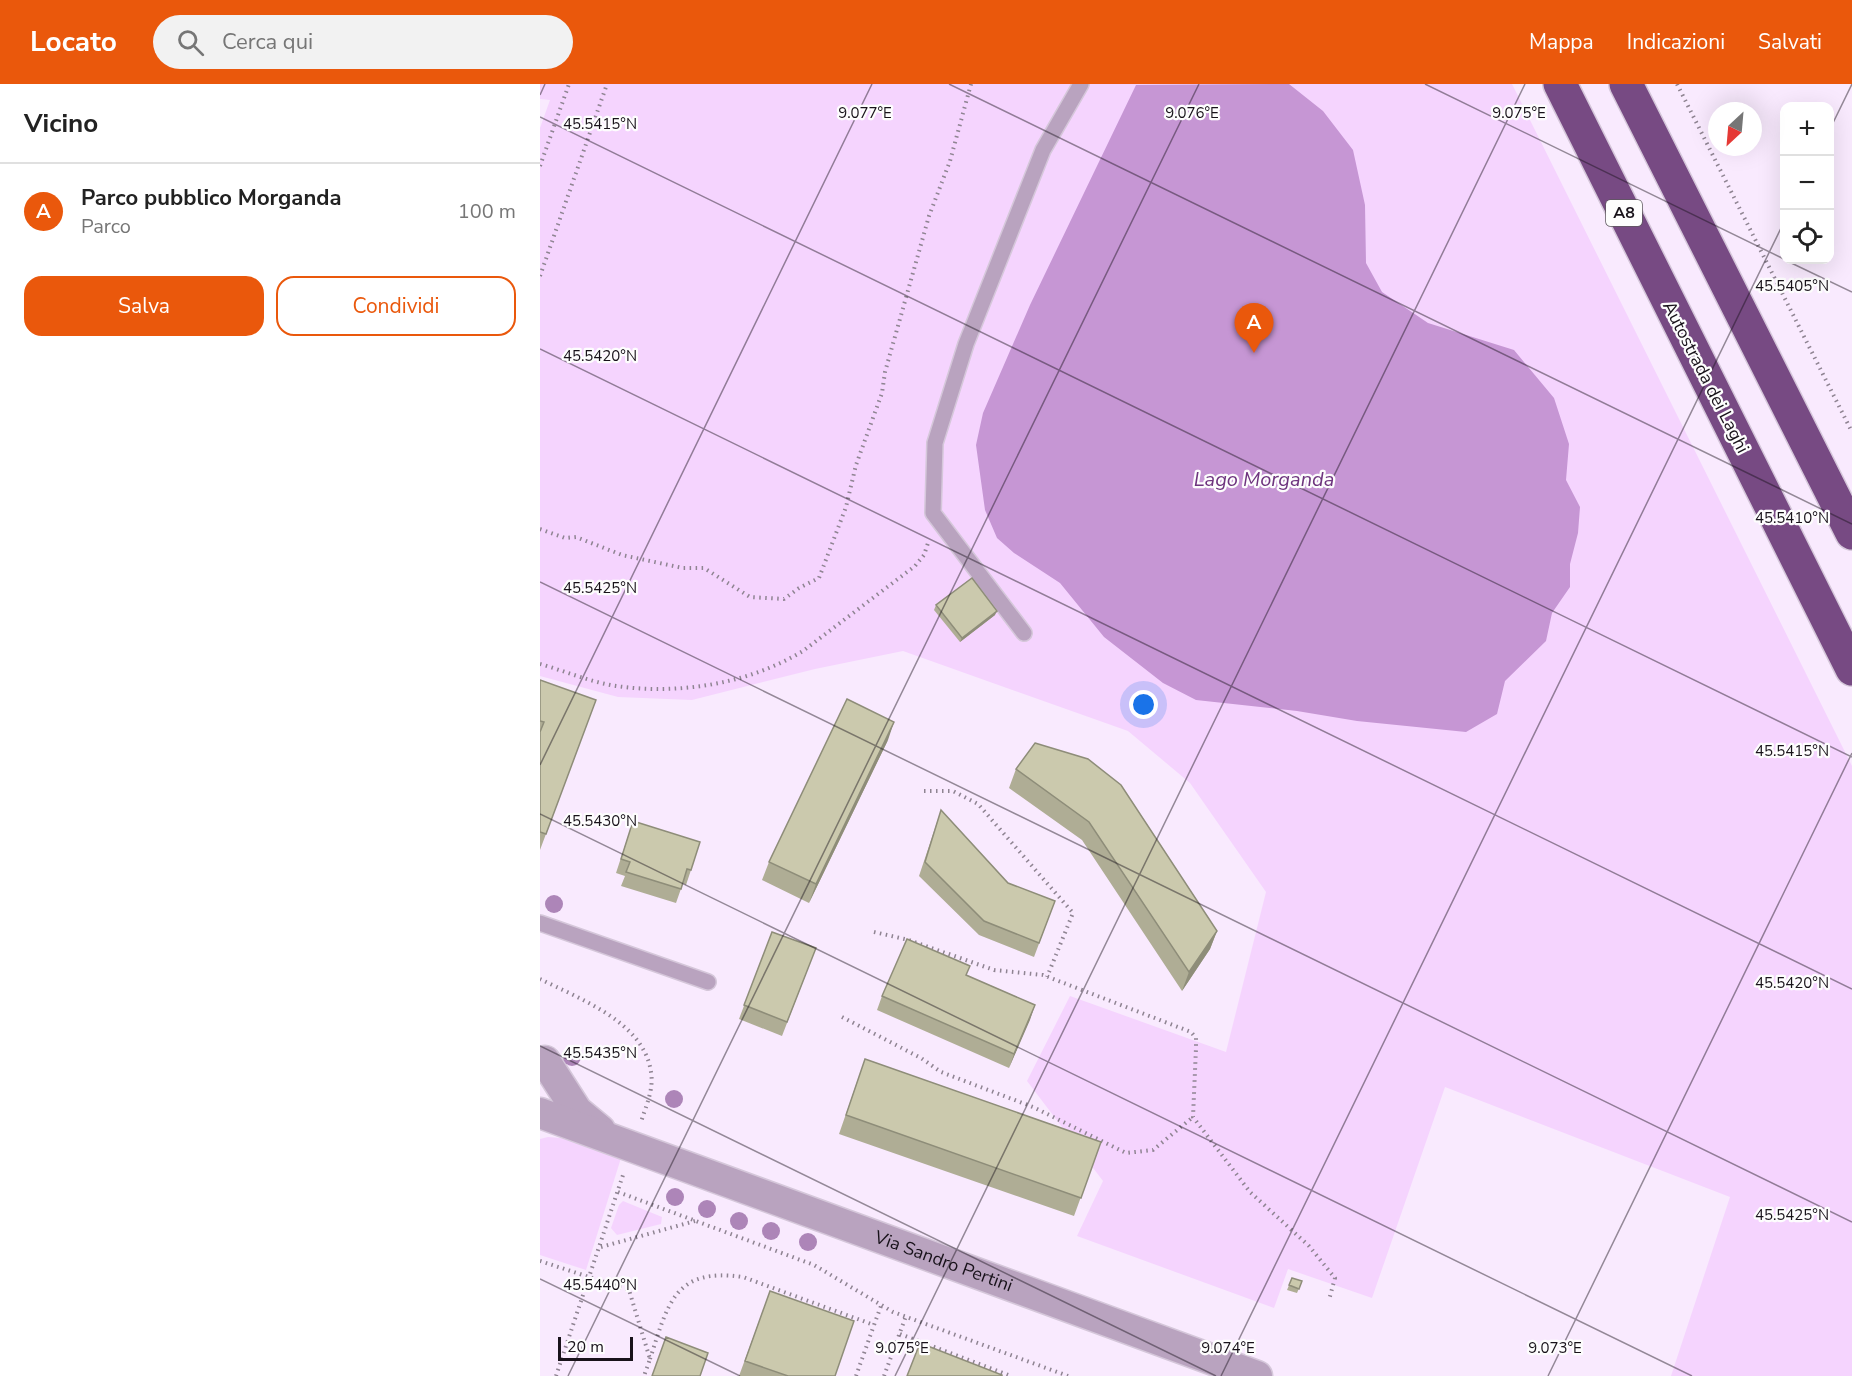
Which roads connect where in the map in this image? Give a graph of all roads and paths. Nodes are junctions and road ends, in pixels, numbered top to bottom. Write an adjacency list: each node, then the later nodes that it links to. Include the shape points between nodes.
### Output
1 (569, 84): 8 (path)
2 (607, 84): 9 (path)
3 (970, 84): 12 (path, via 950,160 929,216 882,393 819,578 784,599 750,597 704,568 683,568 622,555 576,537 565,538)
4 (1081, 84): 11 (lane, via 1042,150 966,344 935,443)
5 (1560, 84): 16 (highway, Autostrada dei Laghi / A8)
6 (1626, 84): 13 (highway)
7 (1677, 84): 10 (path)
8 (540, 166)
9 (540, 276)
10 (1852, 432)
11 (933, 513): 14 (lane); 15 (path, via 924,555 915,566 788,661 730,680 682,689 614,685)
12 (540, 529)
13 (1852, 533)
14 (1024, 633)
15 (540, 664)
16 (1852, 669)
17 (924, 790): 20 (path, via 952,791 978,804 1073,913)
18 (540, 923): 22 (lane)
19 (874, 932): 20 (path, via 994,969)
20 (1047, 977): 25 (path, via 1191,1032 1196,1038)
21 (540, 979): 27 (path, via 622,1025 641,1044 651,1081)
22 (708, 982)
23 (842, 1017): 25 (path, via 941,1072 1033,1107 1126,1153 1153,1150)
24 (542, 1065): 27 (street, Via Sandro Pertini, via 589,1122)
25 (1193, 1117): 33 (path, via 1250,1192 1310,1246 1335,1278)
26 (546, 1118): 27 (street, Via Sandro Pertini)
27 (633, 1145): 28 (path); 45 (street, Via Sandro Pertini)
28 (618, 1192): 29 (path); 30 (path)
29 (696, 1220): 30 (path); 34 (path, via 828,1271)
30 (600, 1248): 32 (path)
31 (540, 1261): 32 (path)
32 (590, 1277): 38 (path, via 629,1290); 39 (path)
33 (1329, 1300)
34 (881, 1306): 35 (path); 36 (path)
35 (906, 1316): 37 (path); 44 (path)
36 (874, 1325): 38 (path, via 743,1277 703,1276 688,1282 676,1294); 41 (path)
37 (900, 1334): 42 (path); 43 (path)
38 (650, 1359): 40 (path)
39 (556, 1376)
40 (644, 1376)
41 (856, 1376)
42 (884, 1376)
43 (1011, 1376)
44 (1068, 1376)
45 (1257, 1376)

